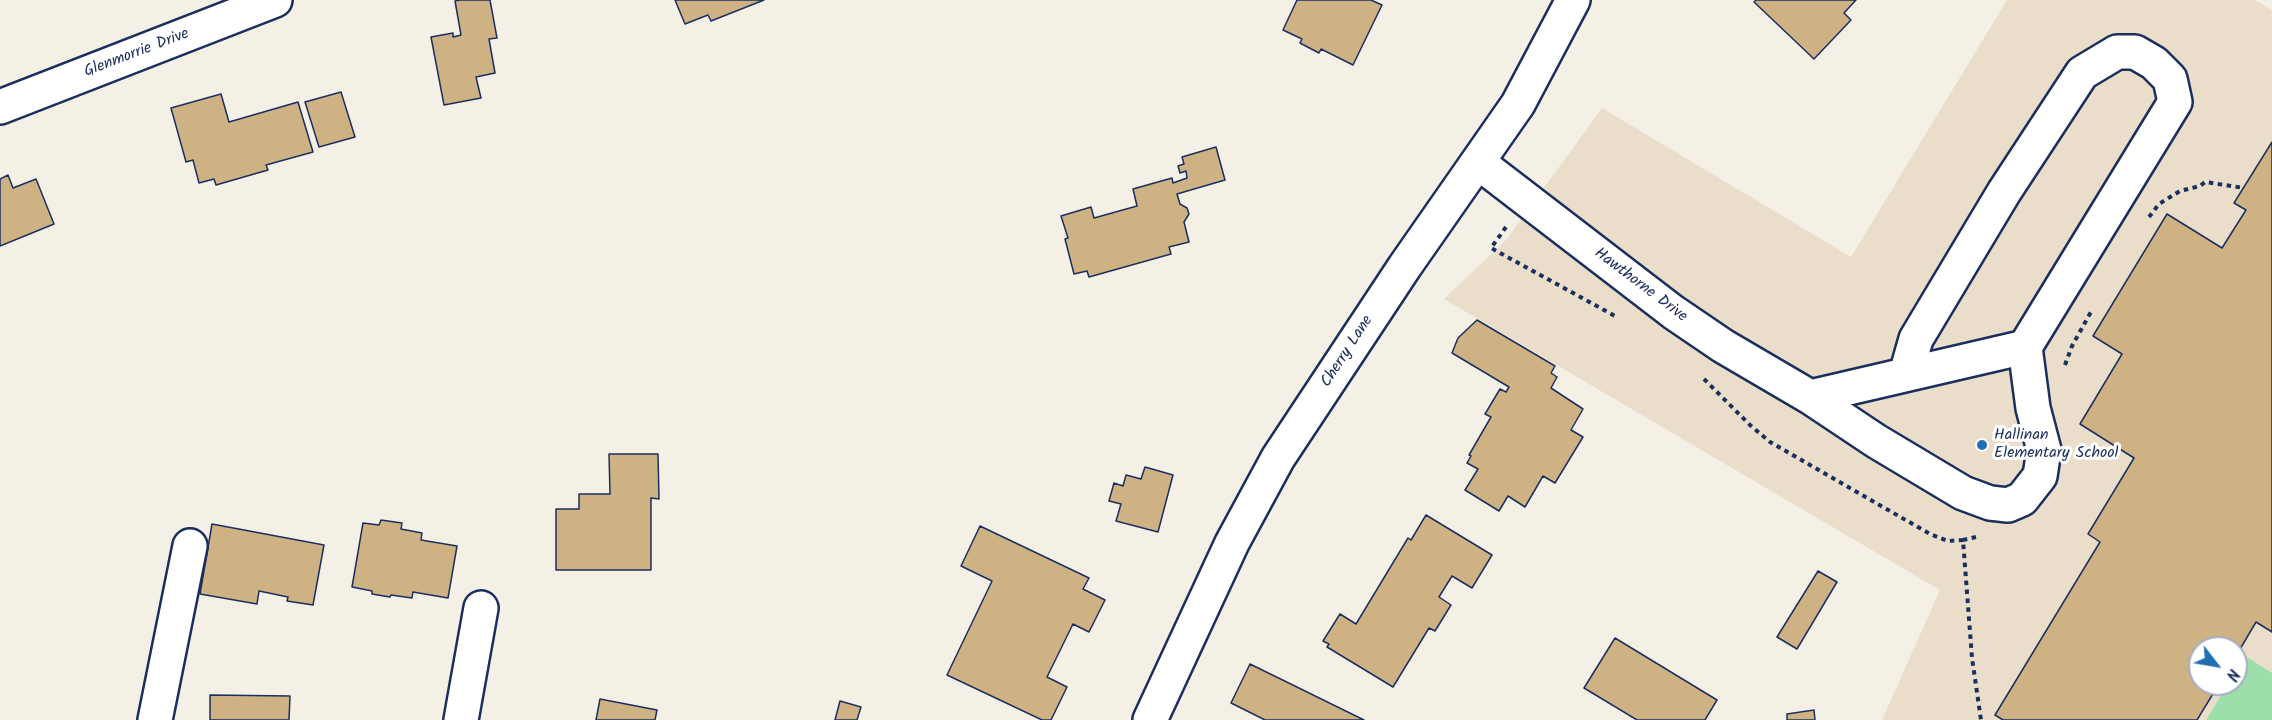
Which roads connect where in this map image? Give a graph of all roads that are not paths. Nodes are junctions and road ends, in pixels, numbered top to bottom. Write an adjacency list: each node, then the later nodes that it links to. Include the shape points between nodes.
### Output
1 (275, 0): 3 (street, Glenmorrie Drive)
2 (1572, 0): 4 (street, Cherry Lane, via 1518,104)
3 (0, 107)
4 (1479, 163): 7 (street, Hawthorne Drive, via 1673,312); 12 (street, Cherry Lane, via 1405,266 1278,458 1232,543)
5 (2025, 347): 6 (street); 6 (street, via 2175,102 2170,79 2135,52 2117,52 2082,73 2004,192 1916,339); 7 (street, Hawthorne Drive, via 2033,408 2044,450 2040,476 2022,499 2008,505 1963,493)
6 (1906, 374): 7 (street)
7 (1810, 397)
8 (190, 546): 10 (street)
9 (481, 608): 11 (street)
10 (155, 720)
11 (461, 720)
12 (1150, 720)

